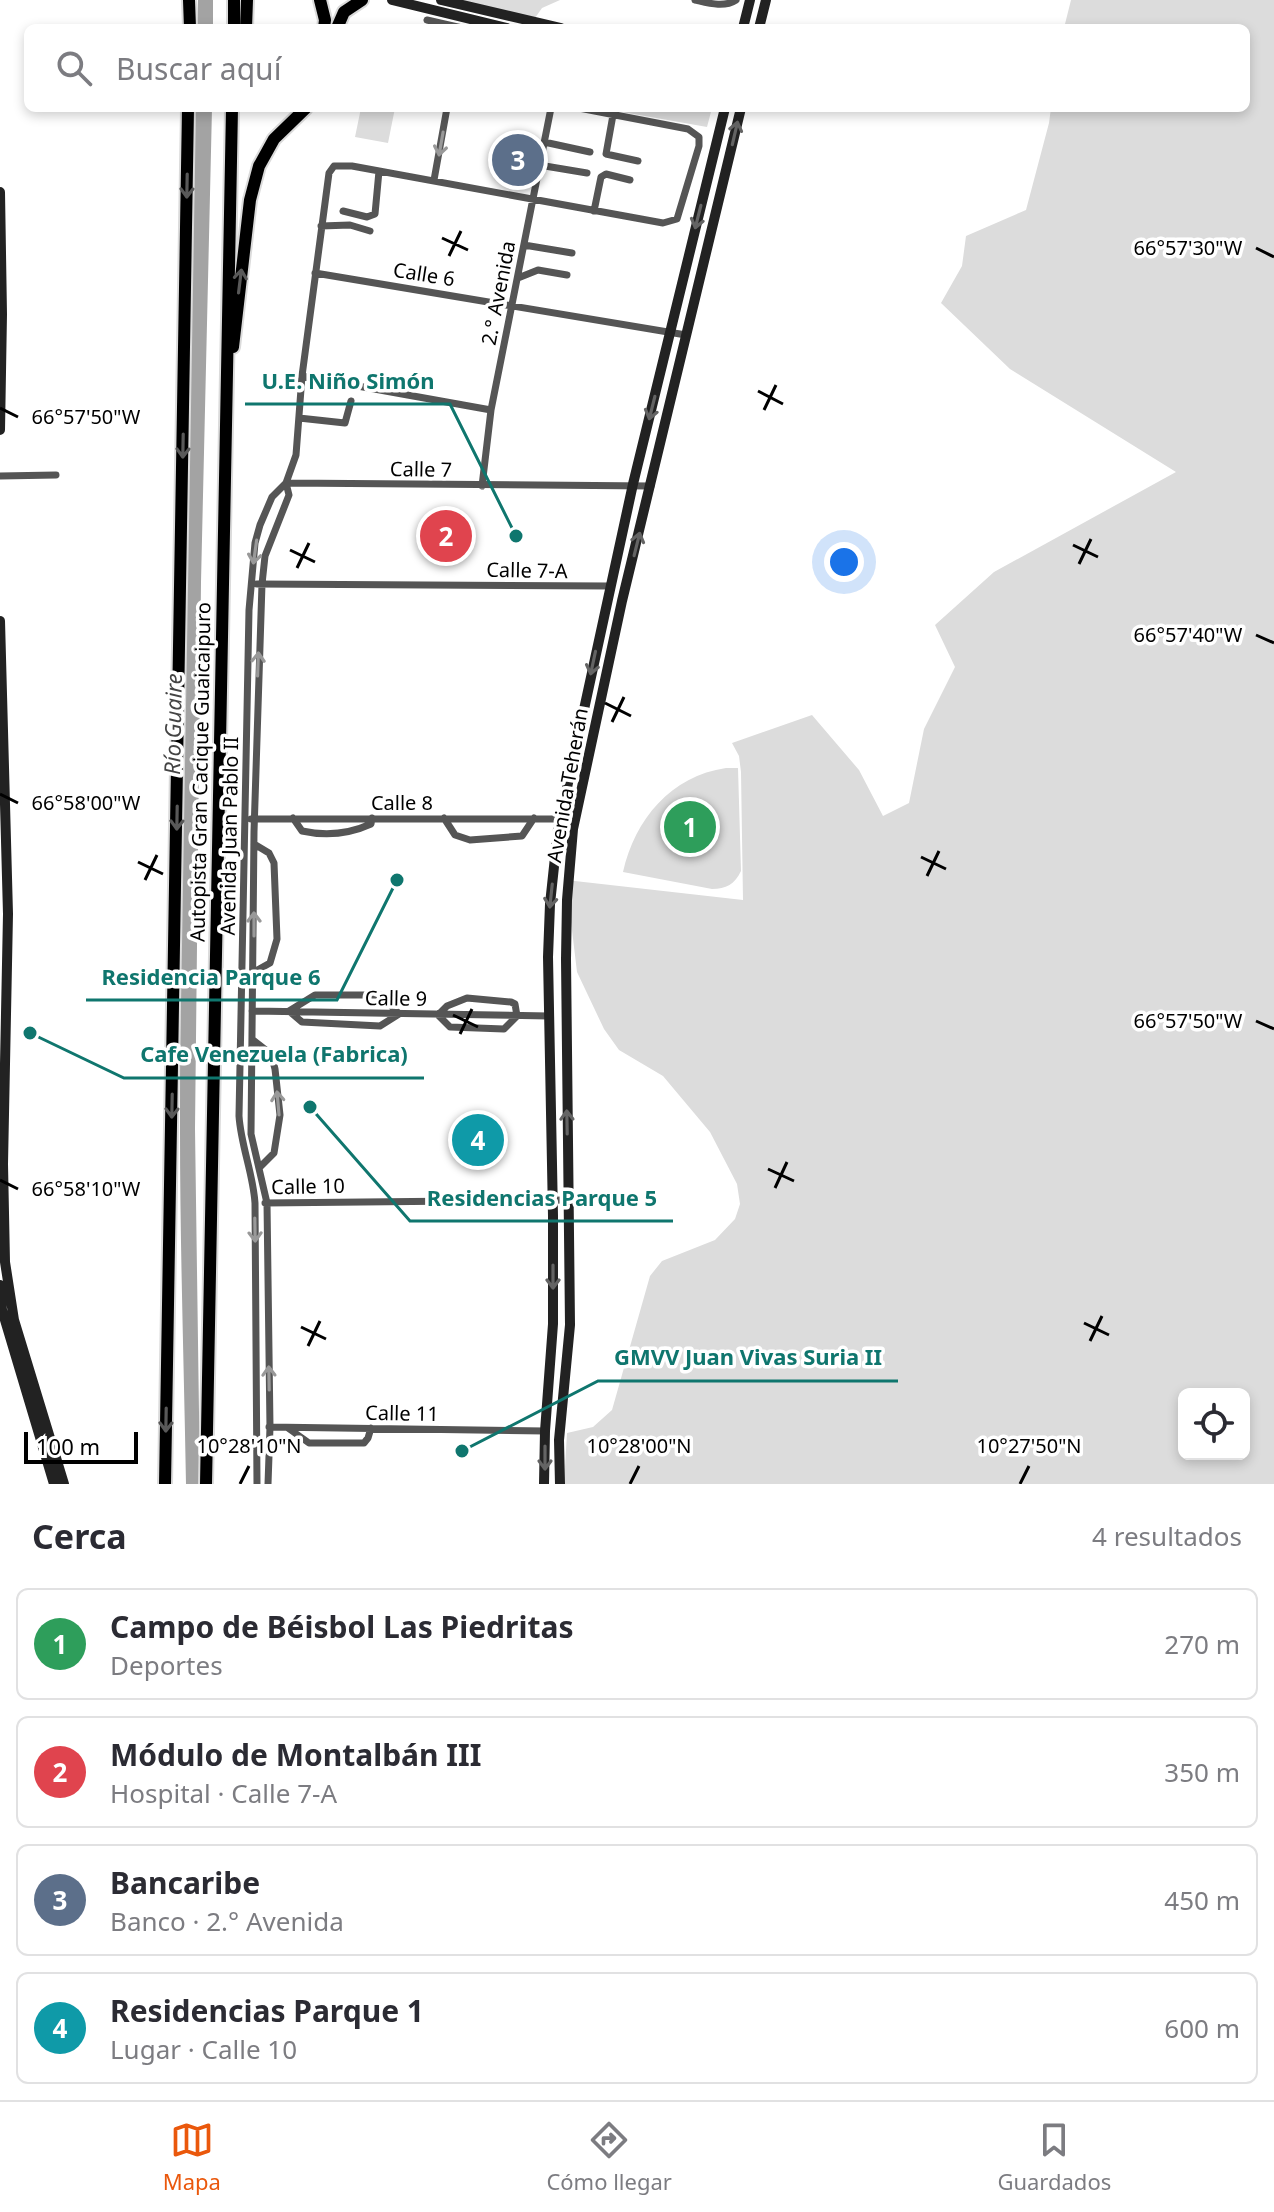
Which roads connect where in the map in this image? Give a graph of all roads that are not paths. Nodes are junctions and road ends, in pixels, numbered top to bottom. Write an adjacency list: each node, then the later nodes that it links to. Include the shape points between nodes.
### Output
1 (187, 0): 13 (highway)
2 (234, 0): 14 (highway)
3 (247, 0): 15 (highway)
4 (320, 0): 16 (highway)
5 (362, 0): 17 (highway, via 344,12)
6 (392, 0): 19 (main road)
7 (441, 0): 20 (main road)
8 (695, 0): 9 (street)
9 (736, 0)
10 (750, 0): 21 (main road)
11 (766, 0): 22 (main road)
12 (427, 20): 18 (street)
13 (190, 24)
14 (234, 24)
15 (246, 24)
16 (324, 24)
17 (339, 24)
18 (444, 24)
19 (491, 24)
20 (544, 24)
21 (744, 24)
22 (760, 24)
23 (188, 112): 104 (highway, Autopista Gran Cacique Guaicaipuro, one-way to 104)
24 (232, 112): 55 (highway, Autopista Gran Cacique Guaicaipuro)
25 (302, 112): 55 (highway, one-way to 25, via 256,175 274,139)
26 (446, 112): 38 (street, one-way to 38)
27 (550, 112): 32 (street, 2.° Avenida)
28 (598, 112): 31 (street)
29 (724, 112): 52 (main road, Avenida Teherán, one-way to 52)
30 (740, 112): 53 (main road, Avenida Teherán, one-way to 30)
31 (613, 115): 34 (street, via 606,154); 43 (street, via 693,131 699,146 682,210 672,223)
32 (544, 142): 33 (street); 35 (street, 2.° Avenida)
33 (590, 152)
34 (638, 161)
35 (539, 165): 37 (street); 41 (street, 2.° Avenida)
36 (379, 171): 38 (street); 42 (street, via 375,214); 44 (street, Avenida Juan Pablo II, via 334,166)
37 (587, 173)
38 (434, 180): 41 (street)
39 (630, 180): 43 (street, via 601,177)
40 (0, 192): 59 (main road)
41 (532, 199): 43 (street); 46 (street, 2.° Avenida)
42 (343, 211)
43 (594, 211)
44 (321, 226): 45 (street); 48 (street, Avenida Juan Pablo II)
45 (370, 231)
46 (524, 245): 47 (street); 50 (street, 2.° Avenida)
47 (572, 253)
48 (315, 273): 51 (street, Calle 6); 54 (street, Avenida Juan Pablo II)
49 (567, 275): 50 (street, via 538,270)
50 (518, 278): 51 (street, 2.° Avenida)
51 (513, 304): 52 (street, Calle 6); 57 (street, 2.° Avenida)
52 (670, 332): 53 (street, Calle 6); 63 (main road, Avenida Teherán, one-way to 63)
53 (686, 335): 65 (main road, Avenida Teherán)
54 (302, 376): 57 (street); 58 (street, Avenida Juan Pablo II)
55 (225, 385): 105 (highway, Autopista Gran Cacique Guaicaipuro)
56 (351, 401): 58 (street, via 345,423)
57 (491, 410): 64 (street, 2.° Avenida)
58 (299, 418): 62 (street, Avenida Juan Pablo II, via 296,455)
59 (0, 430)
60 (56, 475): 61 (street)
61 (0, 476)
62 (286, 483): 64 (street, Calle 7); 66 (street, Avenida Juan Pablo II, one-way to 66, via 272,497 260,525); 67 (street, Avenida Juan Pablo II, via 289,495 265,556)
63 (633, 484): 64 (street, Calle 7); 65 (street, Calle 7); 68 (main road, Avenida Teherán)
64 (482, 486)
65 (651, 486): 78 (main road, Avenida Teherán, one-way to 65)
66 (251, 583): 67 (street, Calle 7-A); 76 (street, Avenida Juan Pablo II)
67 (262, 584): 68 (street, Calle 7-A); 77 (street, Avenida Juan Pablo II, one-way to 67)
68 (610, 586): 75 (main road, Avenida Teherán, one-way to 75)
69 (0, 621): 70 (main road)
70 (3, 808): 90 (main road, via 8,914)
71 (293, 818): 72 (street, Calle 8); 72 (street, via 302,831 314,833 359,830); 77 (street, Calle 8)
72 (372, 818): 73 (street, Calle 8)
73 (444, 818): 74 (street, Calle 8); 74 (street, via 455,835 470,840 522,836)
74 (534, 818): 75 (street, Calle 8)
75 (560, 818): 78 (street, Calle 8); 87 (main road, Avenida Teherán, one-way to 87, via 550,904)
76 (245, 819): 77 (street, Calle 8); 81 (street, Avenida Juan Pablo II)
77 (254, 819): 79 (street, Avenida Juan Pablo II)
78 (576, 819): 92 (main road, Avenida Teherán, one-way to 78, via 567,900)
79 (254, 844): 80 (street, Avenida Juan Pablo II, one-way to 79); 80 (street, via 274,863 277,939 270,963)
80 (254, 972): 82 (street, Avenida Juan Pablo II)
81 (242, 1010): 82 (street, Calle 9); 93 (street, Avenida Juan Pablo II, via 240,1135)
82 (254, 1011): 83 (street, Calle 9); 88 (street, Avenida Juan Pablo II)
83 (289, 1011): 84 (street, Calle 9); 84 (street, via 302,1022 374,1026); 84 (street, via 315,995 381,995)
84 (399, 1014): 85 (street, Calle 9)
85 (438, 1015): 86 (street, Calle 9); 86 (street, via 450,1027 504,1029); 86 (street, via 467,998 511,1002)
86 (517, 1016): 87 (street, Calle 9)
87 (549, 1016): 91 (main road, Avenida Teherán)
88 (253, 1040): 89 (street, Avenida Juan Pablo II, via 251,1134); 89 (street, one-way to 88, via 274,1153 280,1115 271,1054)
89 (259, 1168): 94 (street, Avenida Juan Pablo II)
90 (2, 1182): 96 (main road)
91 (553, 1200): 92 (street, Calle 10); 94 (street, Calle 10); 101 (main road, Avenida Teherán, one-way to 101, via 553,1324)
92 (568, 1200): 109 (main road, Avenida Teherán, via 570,1325)
93 (255, 1203): 94 (street, Calle 10); 97 (street, Avenida Juan Pablo II, one-way to 97)
94 (267, 1203): 98 (street, Avenida Juan Pablo II, one-way to 94)
95 (0, 1285): 96 (main road)
96 (4, 1309): 102 (main road); 103 (main road)
97 (258, 1427): 98 (street, Calle 11); 106 (street, Avenida Juan Pablo II)
98 (270, 1427): 99 (street, Calle 11); 107 (street, Avenida Juan Pablo II)
99 (287, 1427): 100 (street, Calle 11); 100 (street, via 309,1443 364,1443)
100 (371, 1428): 101 (street, Calle 11)
101 (545, 1431): 108 (main road, Avenida Teherán, one-way to 108)
102 (54, 1484)
103 (64, 1484)
104 (165, 1484)
105 (206, 1484)
106 (257, 1484)
107 (268, 1484)
108 (544, 1484)
109 (560, 1484)

